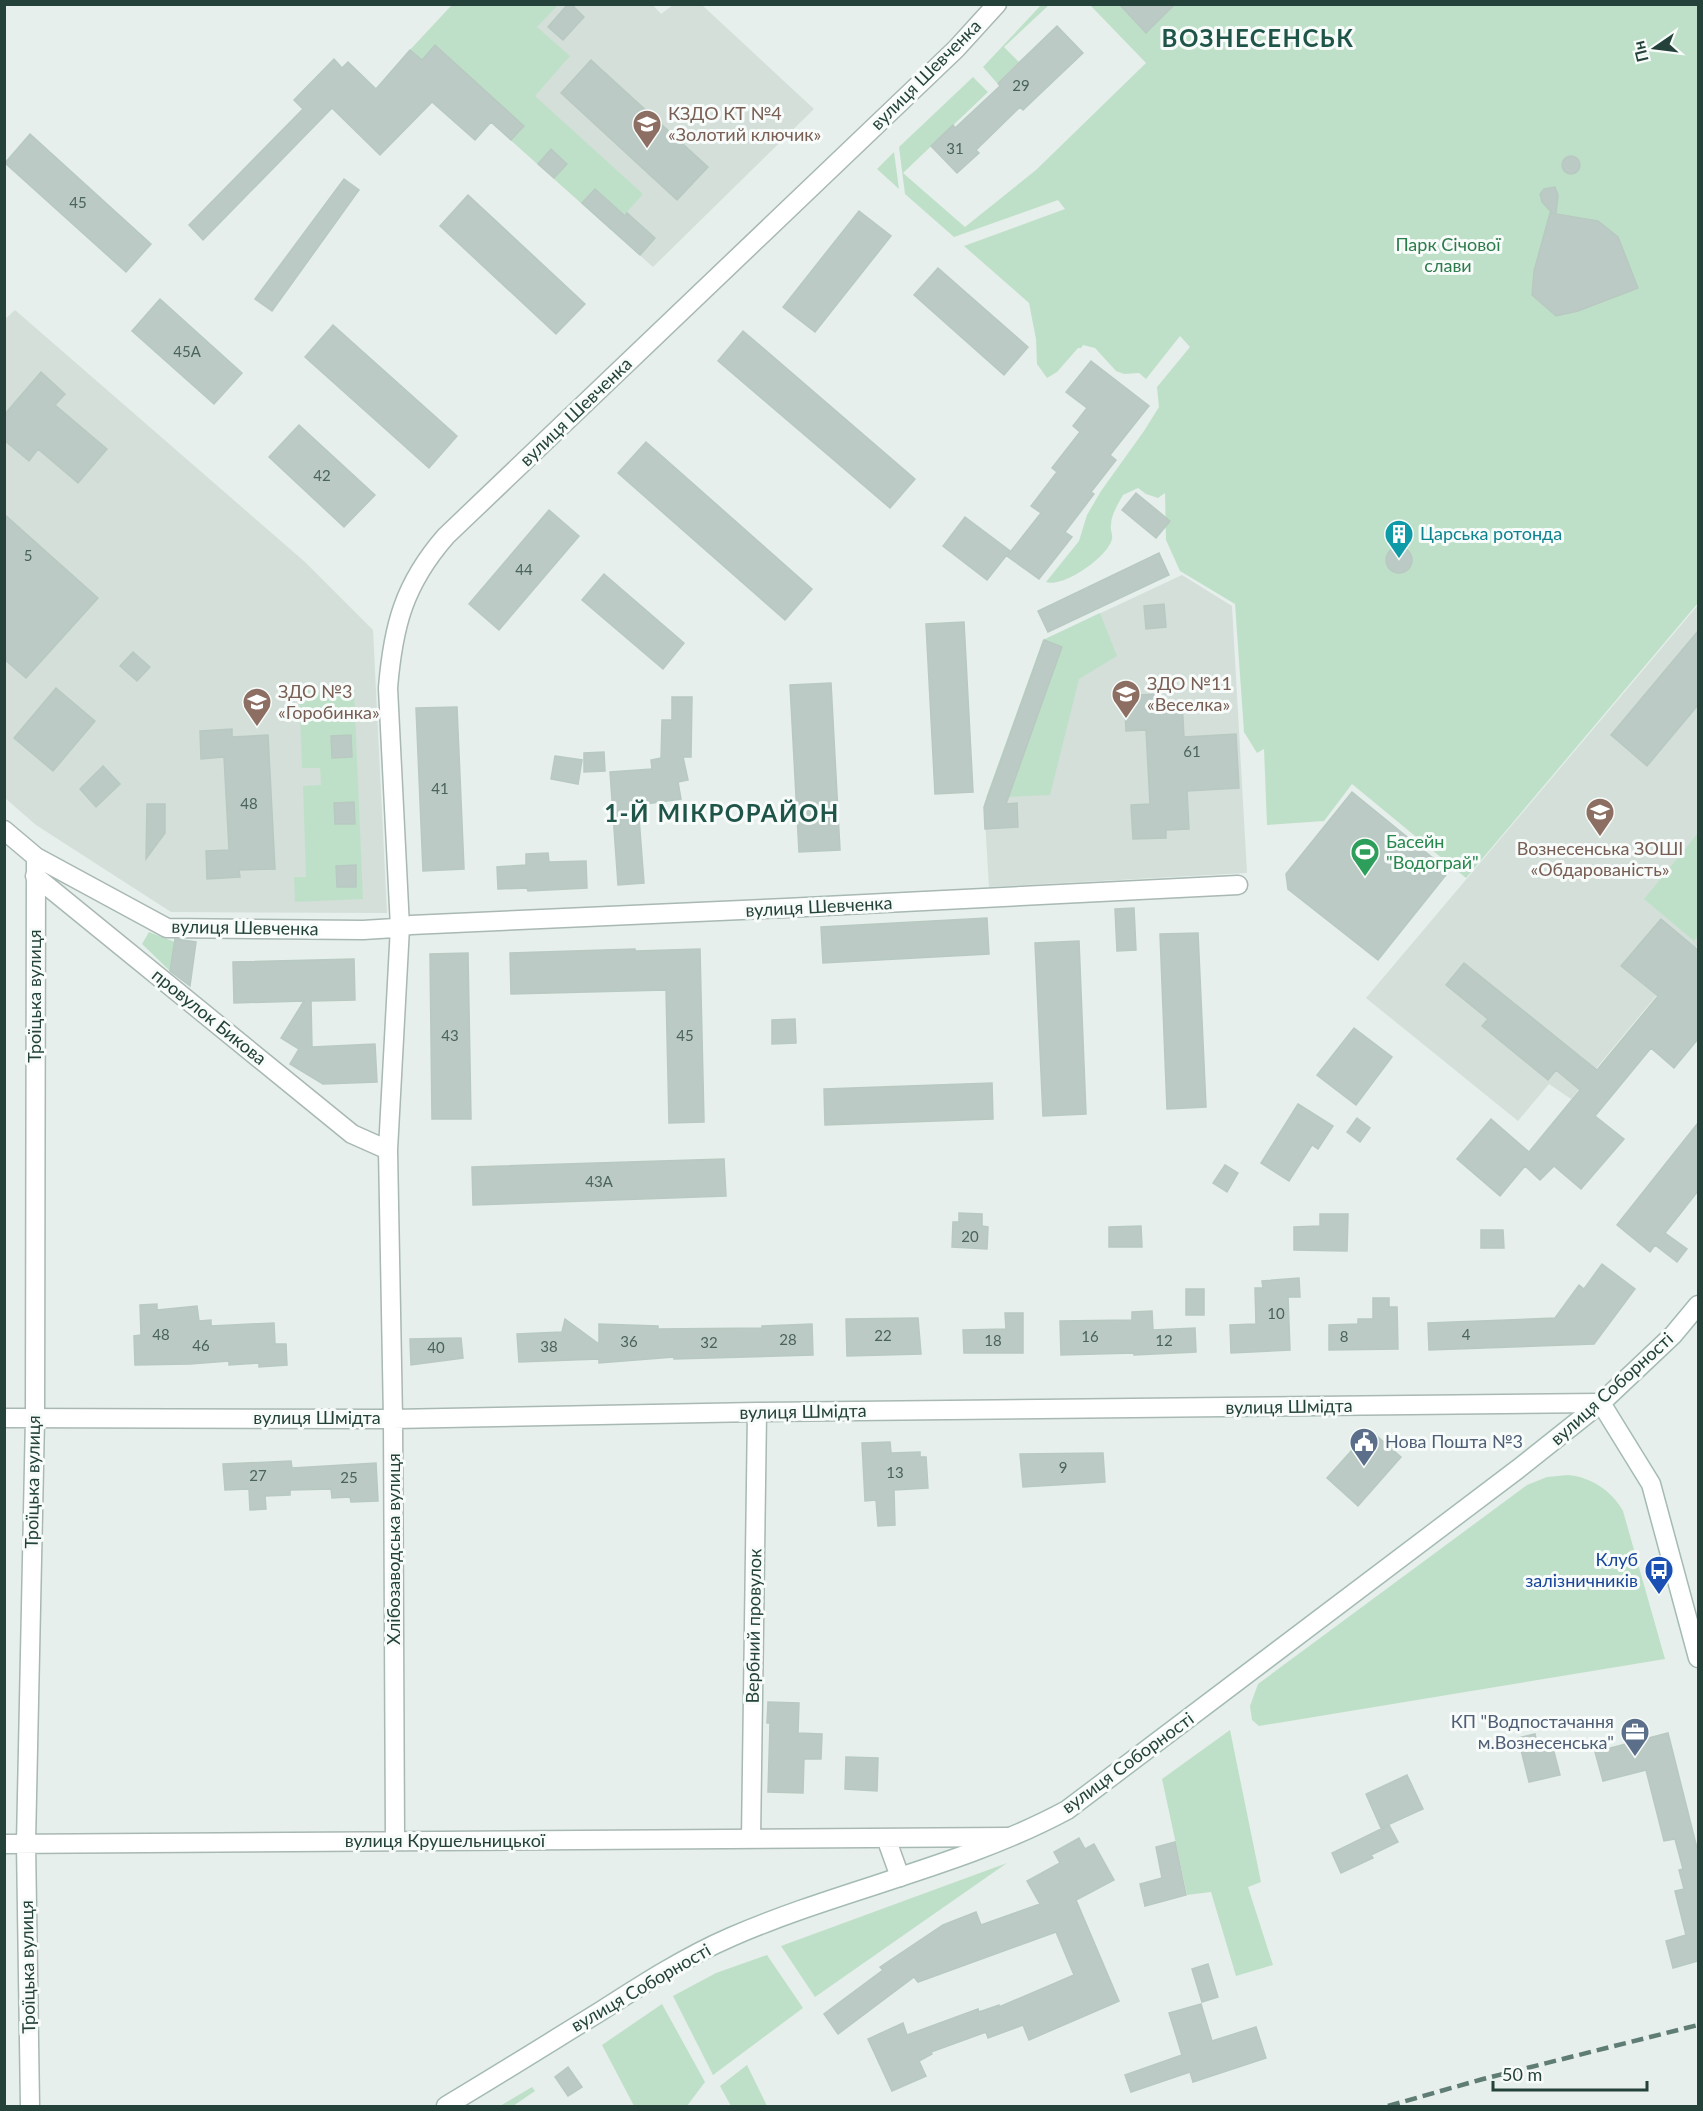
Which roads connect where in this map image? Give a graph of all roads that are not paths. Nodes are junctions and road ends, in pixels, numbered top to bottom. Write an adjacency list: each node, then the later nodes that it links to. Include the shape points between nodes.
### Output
1 (997, 4): 6 (street, вулиця Шевченка, via 956,49 446,536 416,577 400,612 391,649 388,688)
2 (4, 830): 3 (street)
3 (36, 856): 4 (street, Троїцька вулиця); 6 (street, вулиця Шевченка, via 167,928)
4 (35, 876): 7 (street, провулок Бикова, via 352,1134); 12 (street, Троїцька вулиця)
5 (1239, 885): 6 (street, вулиця Шевченка)
6 (400, 927): 7 (street, вулиця Шевченка)
7 (388, 1150): 13 (street, Хлібозаводська вулиця)
8 (1698, 1305): 9 (street, вулиця Соборності, via 1673,1335)
9 (1601, 1403): 10 (street, вулиця Шмідта); 14 (street, via 1651,1484); 15 (street, вулиця Соборності, via 1076,1804)
10 (756, 1412): 13 (street, вулиця Шмідта); 17 (street, Вербний провулок)
11 (4, 1418): 12 (street, вулиця Шмідта)
12 (35, 1418): 13 (street, вулиця Шмідта); 19 (street, Троїцька вулиця)
13 (393, 1419): 18 (street, Хлібозаводська вулиця)
14 (1698, 1658)
15 (1009, 1837): 16 (street, вулиця Крушельницької); 21 (street, вулиця Соборності)
16 (886, 1838): 17 (street, вулиця Крушельницької); 21 (street)
17 (751, 1839): 18 (street, вулиця Крушельницької)
18 (395, 1841): 19 (street, вулиця Крушельницької)
19 (26, 1843): 20 (street, вулиця Крушельницької); 22 (street, Троїцька вулиця)
20 (4, 1844)
21 (900, 1877): 23 (street, вулиця Соборності, via 751,1929 689,1957)
22 (30, 2106)
23 (446, 2106)

